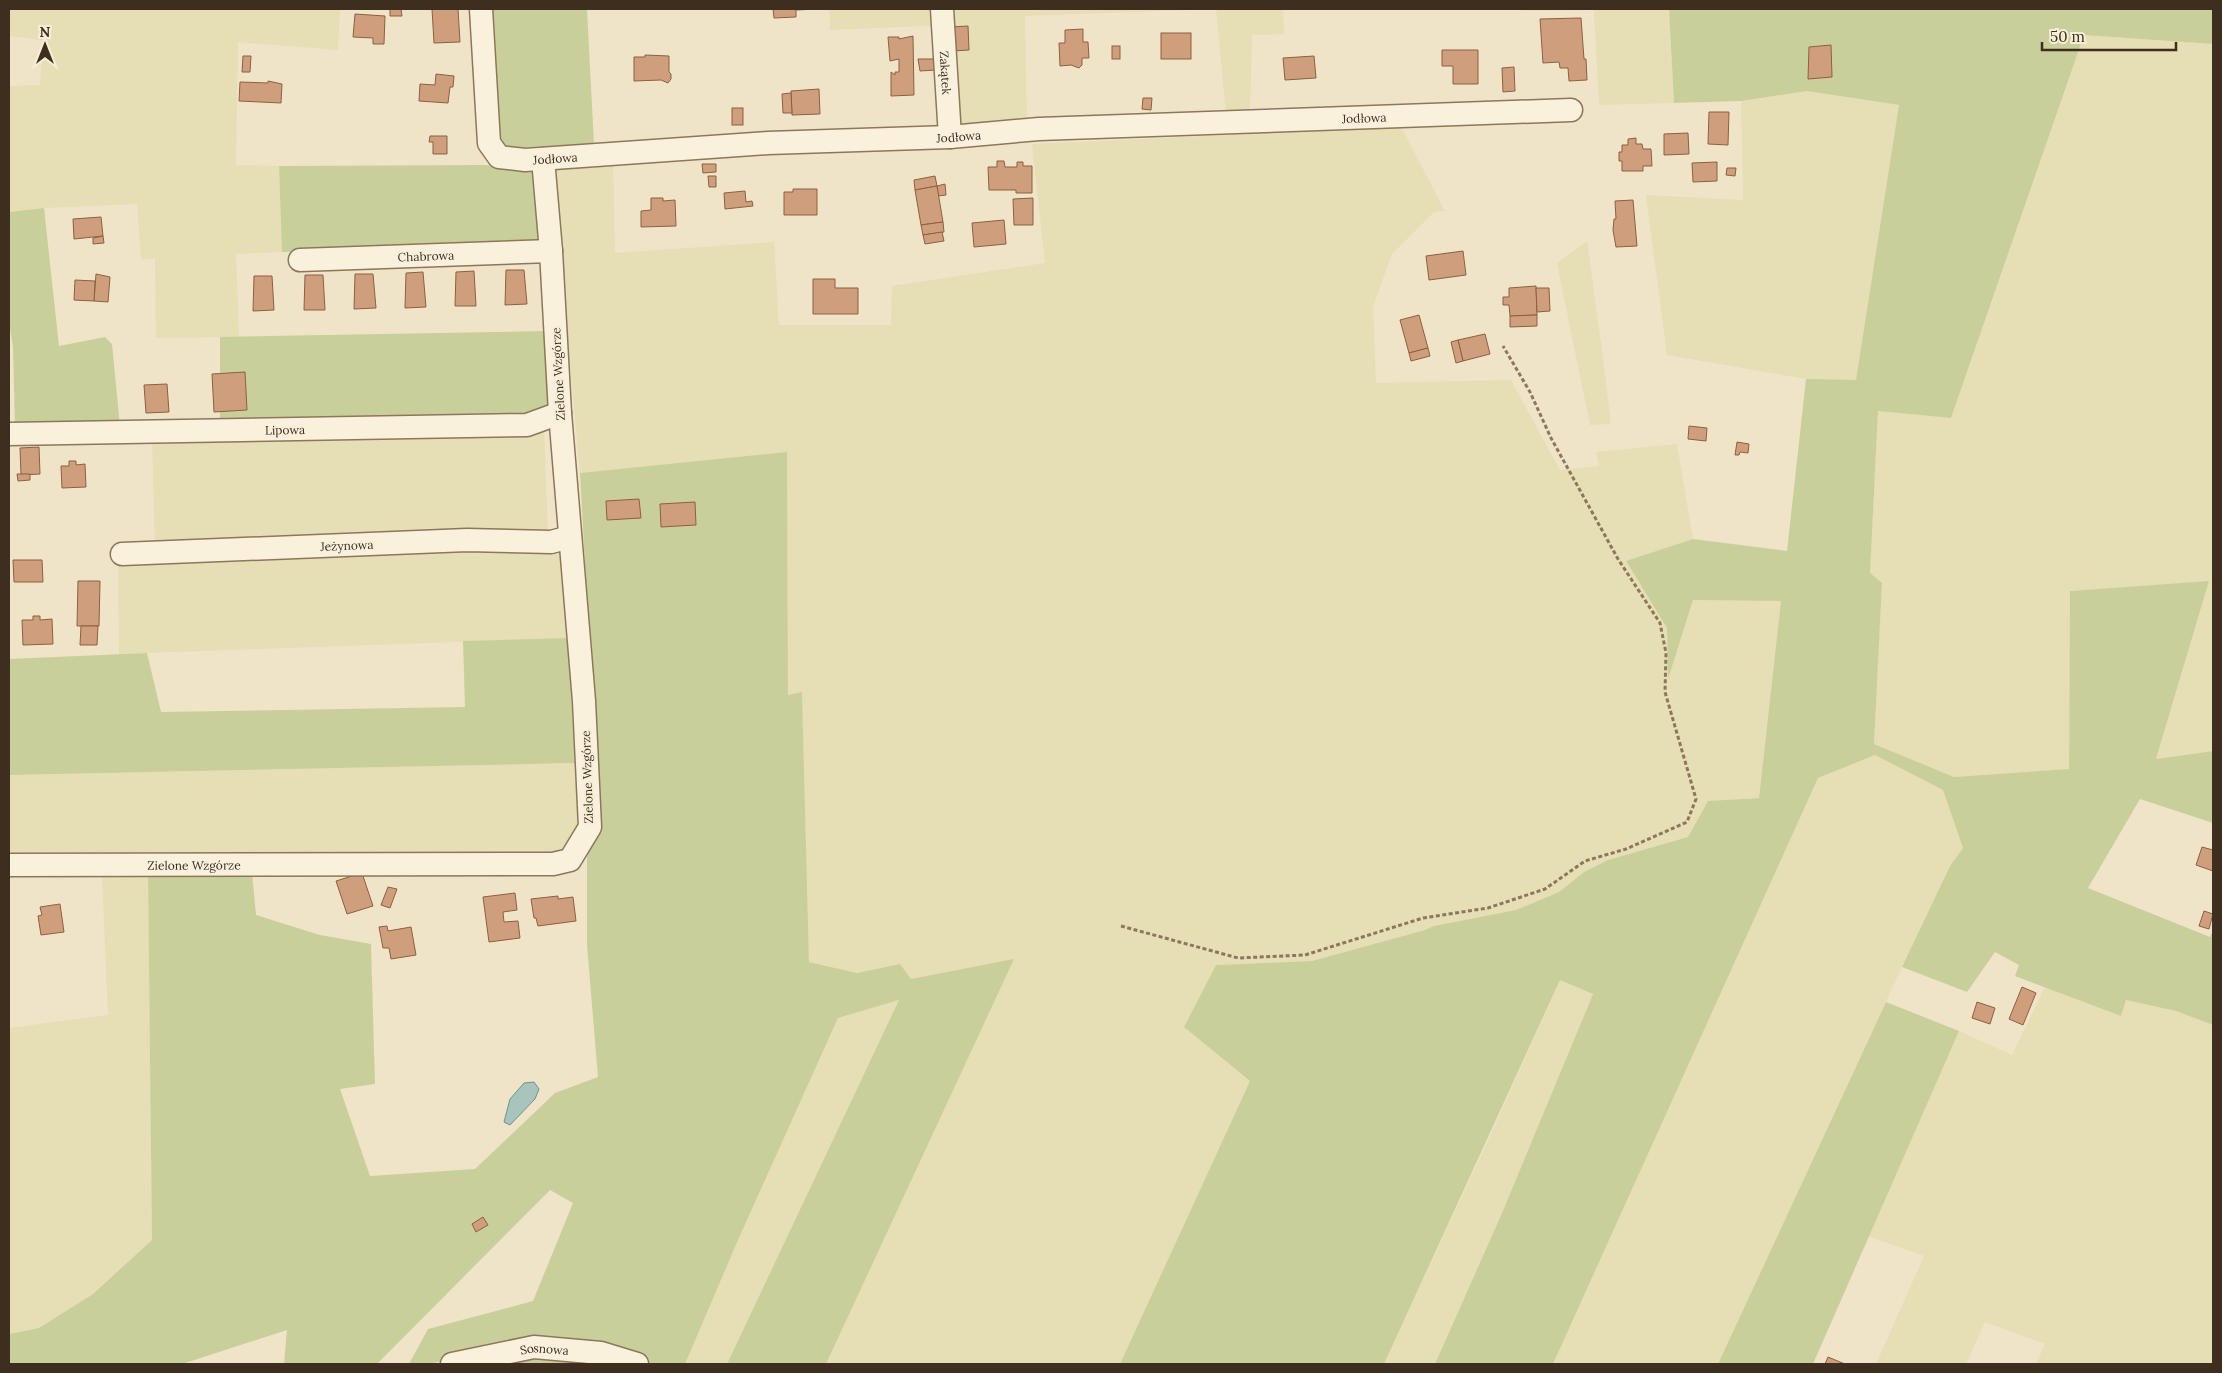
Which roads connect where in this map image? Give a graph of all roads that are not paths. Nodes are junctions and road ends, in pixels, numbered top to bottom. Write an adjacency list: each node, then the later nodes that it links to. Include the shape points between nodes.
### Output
1 (481, 9): 5 (street, Jodłowa, via 489,143 499,157)
2 (942, 9): 4 (street, Zakątek)
3 (1571, 110): 4 (street, Jodłowa, via 1069,128)
4 (950, 137): 5 (street, Jodłowa, via 768,143)
5 (543, 159): 6 (street, Zielone Wzgórze)
6 (551, 251): 7 (street, Chabrowa); 8 (street, Zielone Wzgórze)
7 (300, 260)
8 (560, 413): 9 (street, Lipowa, via 527,425); 10 (street, Zielone Wzgórze)
9 (9, 434)
10 (570, 537): 11 (street, Jeżynowa, via 551,542 468,540); 12 (street, Zielone Wzgórze, via 584,701 590,827 570,860 553,864)
11 (122, 554)
12 (9, 865)
13 (452, 1364): 14 (street, Sosnowa, via 534,1347 601,1353)
14 (637, 1364)

